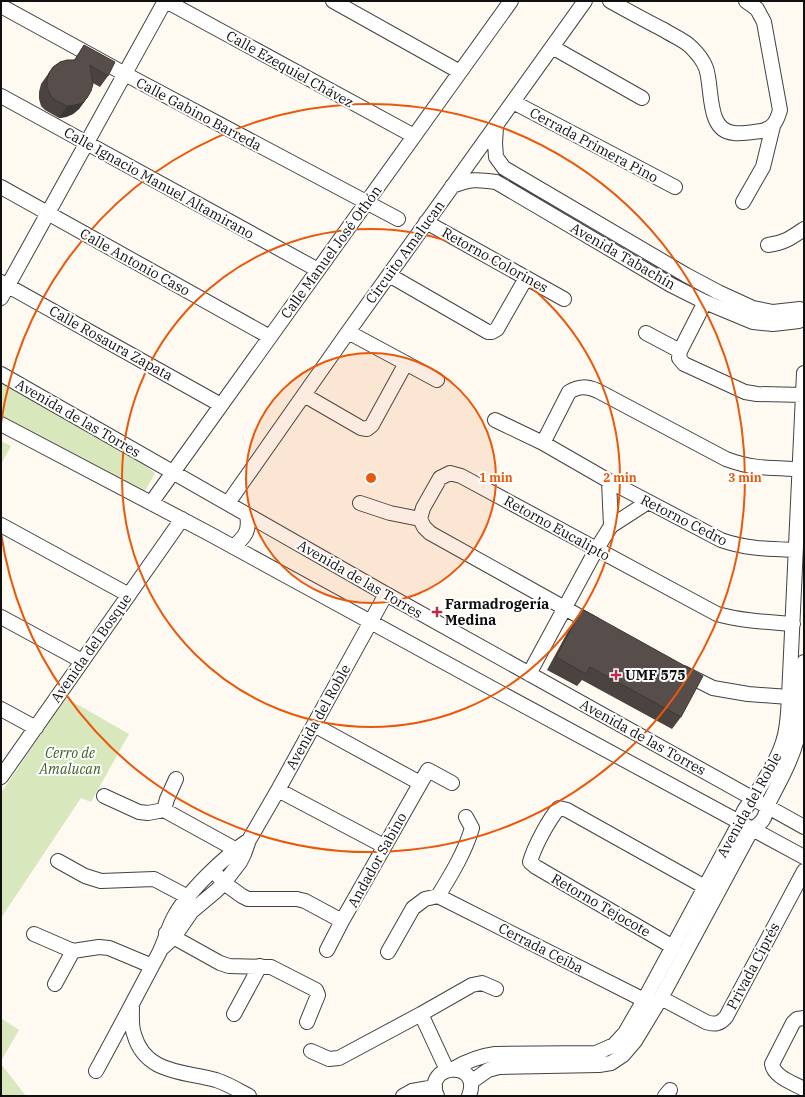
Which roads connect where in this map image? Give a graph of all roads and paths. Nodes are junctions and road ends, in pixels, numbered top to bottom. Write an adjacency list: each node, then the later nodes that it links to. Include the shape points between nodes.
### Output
1 (166, 1): 10 (street); 16 (street, Calle Ezequiel Chávez)
2 (333, 1): 9 (street)
3 (585, 1): 8 (street, Circuito Amalucan)
4 (610, 1): 14 (street, via 691,46 706,69 714,116 717,124 724,130 734,133 763,130)
5 (746, 1): 14 (street, via 757,9 764,22 780,110)
6 (507, 2): 9 (street, Calle Manuel José Othón)
7 (1, 6): 10 (street, Calle Gabino Barreda)
8 (552, 47): 12 (street); 13 (street, Circuito Amalucan)
9 (460, 72): 16 (street, Calle Manuel José Othón)
10 (125, 74): 17 (street); 23 (street, Calle Gabino Barreda)
11 (1, 96): 17 (street, Calle Ignacio Manuel Altamirano)
12 (642, 98)
13 (513, 102): 15 (street, Circuito Amalucan); 22 (street, Cerrada Primera Pino)
14 (773, 126): 24 (street, via 763,167)
15 (496, 127): 18 (street, via 496,157); 20 (street, Circuito Amalucan)
16 (414, 136): 23 (street, Calle Manuel José Othón)
17 (87, 143): 25 (street); 30 (street, Calle Ignacio Manuel Altamirano)
18 (504, 168): 19 (street); 36 (street, Avenida Tabachín, via 718,292 754,308)
19 (496, 182): 20 (street, Avenida Tabachín, via 478,179); 35 (street, Avenida Tabachín, via 671,285)
20 (452, 186): 27 (street, Circuito Amalucan)
21 (1, 187): 25 (street, Calle Antonio Caso)
22 (675, 187)
23 (366, 202): 26 (street, Calle Gabino Barreda); 30 (street, Calle Manuel José Othón)
24 (743, 202)
25 (48, 213): 33 (street); 39 (street, Calle Antonio Caso)
26 (398, 220)
27 (426, 222): 31 (street, Circuito Amalucan); 32 (street, Retorno Colorines)
28 (804, 229): 29 (street, via 785,242)
29 (768, 245)
30 (318, 270): 39 (street, Calle Manuel José Othón)
31 (389, 275): 32 (street, via 488,332 498,329); 37 (street, Circuito Amalucan)
32 (526, 278): 34 (street, Retorno Colorines)
33 (3, 288): 47 (street, Calle Rosaura Zapata)
34 (564, 298)
35 (705, 302): 36 (street, Avenida Tabachín, via 753,322 773,324); 40 (street)
36 (802, 316)
37 (348, 332): 41 (street); 45 (street, Circuito Amalucan)
38 (646, 333): 40 (street)
39 (270, 337): 47 (street, Calle Manuel José Othón)
40 (680, 351): 46 (street, via 679,358 684,364 745,392)
41 (406, 363): 44 (street); 45 (street, via 372,425 367,429)
42 (1, 374): 52 (street, Avenida de las Torres)
43 (804, 374): 46 (street, Avenida del Roble)
44 (437, 380)
45 (304, 395): 56 (street, Circuito Amalucan)
46 (803, 395): 51 (street, Avenida del Roble)
47 (221, 405): 52 (street, Calle Manuel José Othón)
48 (495, 420): 50 (street, Retorno Cedro)
49 (1, 424): 55 (street, Avenida de las Torres)
50 (543, 443): 51 (street, via 569,392 587,386 740,465); 53 (street, Retorno Cedro)
51 (800, 469): 65 (street, Avenida del Roble)
52 (173, 472): 55 (street, Calle Manuel José Othón); 56 (street, Avenida de las Torres)
53 (609, 481): 54 (street, Retorno Cedro); 62 (street)
54 (648, 502): 62 (street); 65 (street, Retorno Cedro, via 737,546)
55 (151, 503): 59 (street, Avenida de las Torres)
56 (228, 503): 58 (street, Avenida de las Torres)
57 (360, 503): 60 (street)
58 (248, 515): 63 (street, via 247,532); 66 (street, Avenida de las Torres)
59 (182, 519): 63 (street, Avenida de las Torres); 67 (street, Avenida del Bosque)
60 (420, 519): 64 (street, Retorno Eucalipto, via 423,508 440,478 450,473 461,476); 68 (street, via 430,533)
61 (1, 525): 67 (street)
62 (611, 526): 64 (street)
63 (233, 547): 70 (street, Avenida de las Torres)
64 (596, 550): 68 (street); 71 (street, Retorno Eucalipto, via 717,614 745,621)
65 (796, 550): 71 (street, Avenida del Roble)
66 (386, 594): 70 (street, Avenida del Roble); 76 (street, Avenida de las Torres)
67 (128, 595): 73 (street, Avenida del Bosque)
68 (564, 608): 72 (street); 76 (street)
69 (1, 616): 73 (street)
70 (370, 622): 79 (street, Avenida del Roble); 91 (street, Avenida de las Torres)
71 (793, 624): 77 (street, Avenida del Roble)
72 (606, 631)
73 (82, 661): 80 (street, Avenida del Bosque)
74 (804, 662): 88 (street, Avenida del Roble, via 798,737 792,756)
75 (670, 666): 77 (street, via 714,688)
76 (530, 674): 87 (street, Avenida de las Torres)
77 (790, 697): 87 (street, Avenida del Roble, via 783,742 776,760)
78 (1, 709): 80 (street)
79 (314, 725): 83 (street); 85 (street, Avenida del Roble)
80 (36, 728): 81 (street, Avenida del Bosque)
81 (1, 777)
82 (176, 779): 89 (street, via 166,799)
83 (420, 783): 84 (street, Andador Sabino, via 428,770); 94 (street, Andador Sabino)
84 (452, 783)
85 (278, 790): 94 (street); 95 (street, Avenida del Roble)
86 (104, 796): 89 (street, via 139,812)
87 (754, 798): 88 (street, Avenida de las Torres); 91 (street, Avenida del Roble, via 744,809)
88 (767, 806): 92 (street, Avenida de las Torres); 93 (street, Avenida del Roble, via 764,820)
89 (164, 810): 95 (street)
90 (466, 817): 102 (street, via 472,828 469,840)
91 (740, 822): 93 (street, Avenida de las Torres); 100 (street, Avenida del Roble)
92 (804, 826)
93 (752, 829): 96 (street, Avenida de las Torres); 115 (street, Avenida del Roble)
94 (384, 846): 104 (street, Andador Sabino)
95 (240, 852): 99 (street, Avenida del Roble); 101 (street, Avenida del Roble, via 235,869)
96 (804, 857)
97 (58, 862): 103 (street, via 101,881 154,879)
98 (804, 871): 115 (street, Privada Ciprés, via 721,1023 706,1022)
99 (207, 877): 101 (street, via 218,877); 103 (street, Avenida del Roble)
100 (705, 886): 107 (street, Avenida del Roble); 107 (street, Retorno Tejocote, via 560,808 554,814 532,854 530,862 536,868)
101 (220, 887): 104 (street, via 248,899 305,901); 106 (street, Avenida del Roble, via 192,911)
102 (438, 896): 110 (street, via 425,899 413,908); 116 (street, Cerrada Ceiba)
103 (188, 897): 106 (street, Avenida del Roble, via 174,918)
104 (342, 922): 108 (street, Andador Sabino)
105 (34, 934): 109 (street)
106 (170, 935): 111 (street, Avenida del Roble); 112 (street, via 228,966)
107 (673, 947): 116 (street, Avenida del Roble)
108 (327, 950)
109 (73, 951): 111 (street, via 110,948); 113 (street)
110 (388, 952)
111 (152, 966): 117 (street, Avenida del Roble)
112 (260, 966): 118 (street); 121 (street, via 271,967 316,990 318,995)
113 (55, 984)
114 (496, 989): 119 (street, via 477,983)
115 (661, 998): 125 (street, Avenida del Roble, via 635,1041 623,1055 611,1063 499,1067 488,1070)
116 (644, 1000): 123 (street, Avenida del Roble, via 625,1033 614,1045 596,1052 495,1054 482,1056)
117 (132, 1007): 124 (street); 128 (street, Avenida del Roble, via 133,1033 146,1057 174,1072 216,1080)
118 (234, 1014)
119 (421, 1014): 122 (street, via 334,1059 324,1058); 123 (street)
120 (801, 1019): 126 (street, via 793,1023 772,1064 777,1074)
121 (307, 1022)
122 (311, 1050)
123 (450, 1070): 125 (street, via 464,1072); 127 (street, via 441,1074 436,1081)
124 (96, 1071)
125 (471, 1082): 130 (street, via 472,1090)
126 (804, 1089)
127 (436, 1091): 129 (street, via 412,1091)
128 (249, 1096)
129 (403, 1096)
130 (469, 1096)

